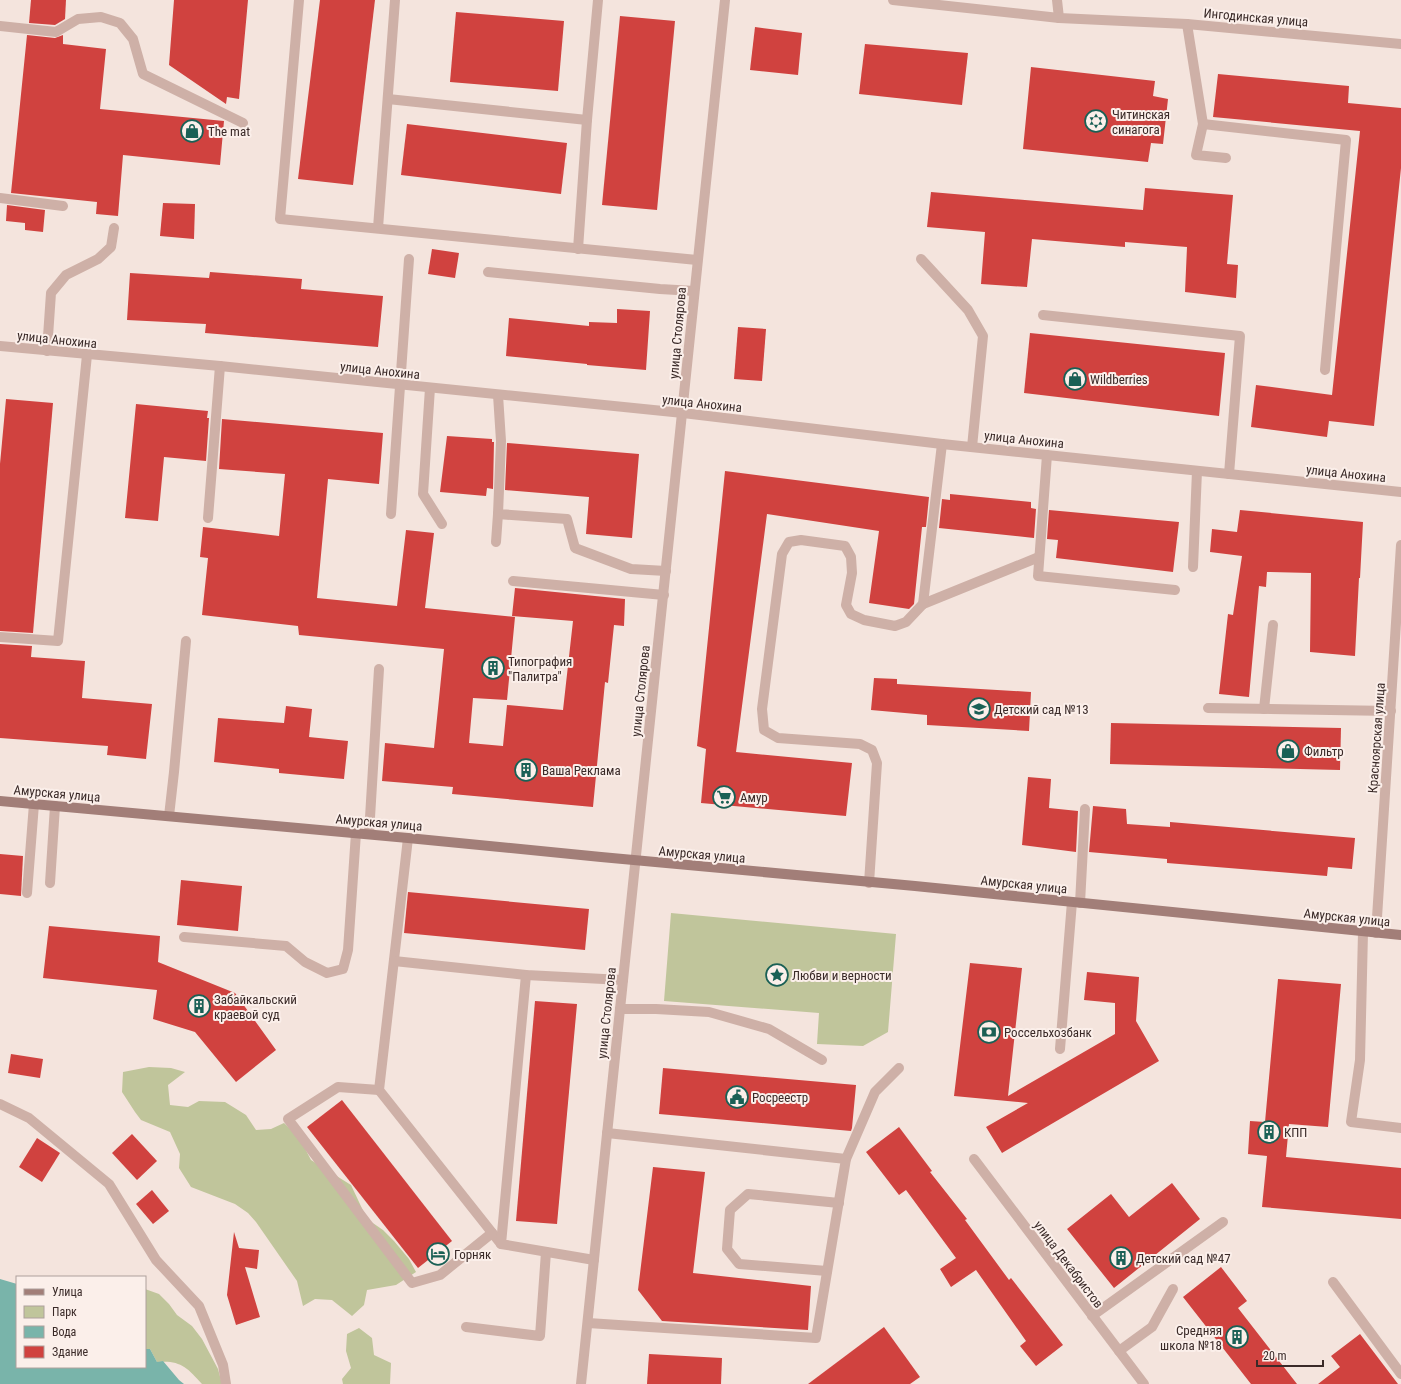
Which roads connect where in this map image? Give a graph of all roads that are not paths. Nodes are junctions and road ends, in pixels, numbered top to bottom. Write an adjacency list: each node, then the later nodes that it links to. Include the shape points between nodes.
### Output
1 (299, 0): 19 (street, via 280,219)
2 (396, 0): 11 (street)
3 (598, 0): 12 (street)
4 (725, 0): 23 (street, улица Столярова)
5 (893, 0): 7 (street, Ингодинская улица)
6 (1057, 0): 7 (street)
7 (1059, 18): 8 (street, Ингодинская улица)
8 (1187, 24): 10 (street, Ингодинская улица); 14 (street)
9 (0, 26): 13 (street, via 56,32 78,19 101,17 120,23 133,39 143,74)
10 (1401, 44)
11 (388, 99): 12 (street); 19 (street)
12 (587, 120): 20 (street)
13 (243, 123)
14 (1202, 124): 15 (street, via 1196,155); 31 (street, via 1346,140)
15 (1226, 158)
16 (0, 198): 17 (street)
17 (63, 206)
18 (114, 228): 28 (street, via 111,247 98,259 66,275 51,293)
19 (378, 228): 20 (street)
20 (578, 249): 23 (street)
21 (408, 258): 32 (street)
22 (921, 259): 37 (street, via 968,310 983,336)
23 (698, 260): 25 (street, улица Столярова)
24 (488, 272): 25 (street)
25 (694, 291): 35 (street, улица Столярова)
26 (1043, 315): 40 (street, via 1240,336)
27 (0, 346): 28 (street, улица Анохина)
28 (47, 351): 29 (street, улица Анохина)
29 (87, 355): 30 (street, улица Анохина); 56 (street, via 58,641)
30 (220, 366): 32 (street, улица Анохина); 44 (street)
31 (1325, 370)
32 (401, 385): 33 (street, улица Анохина); 42 (street)
33 (430, 388): 34 (street, улица Анохина); 45 (street, via 423,494)
34 (498, 395): 35 (street, улица Анохина); 43 (street, via 501,441)
35 (683, 413): 36 (street, улица Анохина); 50 (street, улица Столярова)
36 (942, 444): 37 (street, улица Анохина); 54 (street)
37 (972, 447): 38 (street, улица Анохина)
38 (1047, 455): 39 (street, улица Анохина); 48 (street)
39 (1198, 471): 40 (street, улица Анохина); 49 (street)
40 (1229, 474): 41 (street, улица Анохина)
41 (1401, 492)
42 (391, 514)
43 (498, 514): 46 (street); 50 (street, via 567,519 575,548 631,569)
44 (208, 518)
45 (442, 524)
46 (496, 542)
47 (1401, 545): 61 (street, Красноярская улица)
48 (1039, 557): 52 (street, via 1038,576); 54 (street)
49 (1193, 568)
50 (666, 571): 53 (street, улица Столярова)
51 (513, 581): 53 (street)
52 (1175, 590)
53 (664, 595): 70 (street, улица Столярова)
54 (923, 604): 72 (street, via 906,622 895,626 864,620 852,614 846,605 852,573 851,557 844,546 801,540 789,542 782,554 762,709 764,730 778,738 860,744 872,750 877,763)
55 (1273, 625): 60 (street)
56 (0, 637)
57 (186, 641): 66 (street)
58 (379, 669): 68 (street)
59 (1208, 708): 60 (street)
60 (1264, 709): 61 (street)
61 (1391, 711): 76 (street, Красноярская улица)
62 (0, 801): 63 (main road, Амурская улица)
63 (34, 804): 64 (main road, Амурская улица); 73 (street)
64 (55, 806): 66 (main road, Амурская улица); 71 (street)
65 (1085, 809): 74 (street)
66 (169, 816): 67 (main road, Амурская улица)
67 (356, 833): 68 (main road, Амурская улица); 78 (street, via 348,950 343,969 327,973 305,962 286,946)
68 (369, 834): 69 (main road, Амурская улица)
69 (408, 838): 70 (main road, Амурская улица); 79 (street)
70 (635, 861): 72 (main road, Амурская улица); 81 (street, улица Столярова)
71 (50, 883)
72 (869, 883): 74 (main road, Амурская улица)
73 (27, 893)
74 (1076, 903): 75 (main road, Амурская улица); 83 (street)
75 (1363, 932): 76 (main road, Амурская улица); 88 (street, via 1360,1060 1351,1122)
76 (1376, 933): 77 (main road, Амурская улица)
77 (1401, 935)
78 (184, 937)
79 (394, 961): 80 (street); 86 (street)
80 (526, 976): 81 (street); 95 (street)
81 (623, 980): 82 (street, улица Столярова)
82 (620, 1009): 84 (street, via 709,1012 769,1029); 89 (street, улица Столярова)
83 (1060, 1049)
84 (822, 1060)
85 (899, 1068): 90 (street, via 875,1092)
86 (379, 1090): 94 (street); 94 (street, via 338,1087 288,1119 412,1283 440,1275)
87 (0, 1104): 106 (street, via 29,1118 109,1184 156,1260 199,1306 223,1365)
88 (1401, 1128)
89 (607, 1133): 90 (street); 97 (street, улица Столярова)
90 (846, 1159): 92 (street)
91 (974, 1159): 101 (street, улица Декабристов)
92 (839, 1203): 98 (street); 98 (street, via 748,1194 730,1210 727,1249 739,1264)
93 (1223, 1222): 101 (street)
94 (492, 1233): 95 (street)
95 (501, 1244): 96 (street)
96 (546, 1252): 97 (street); 103 (street, via 540,1336)
97 (594, 1260): 102 (street, улица Столярова)
98 (827, 1271): 102 (street, via 816,1338)
99 (1333, 1282): 105 (street)
100 (1173, 1289): 104 (street, via 1152,1327)
101 (1092, 1316): 104 (street, улица Декабристов)
102 (588, 1323): 107 (street, улица Столярова)
103 (466, 1327)
104 (1119, 1351): 108 (street, улица Декабристов)
105 (1401, 1374)
106 (226, 1384)
107 (581, 1384)
108 (1144, 1384)

